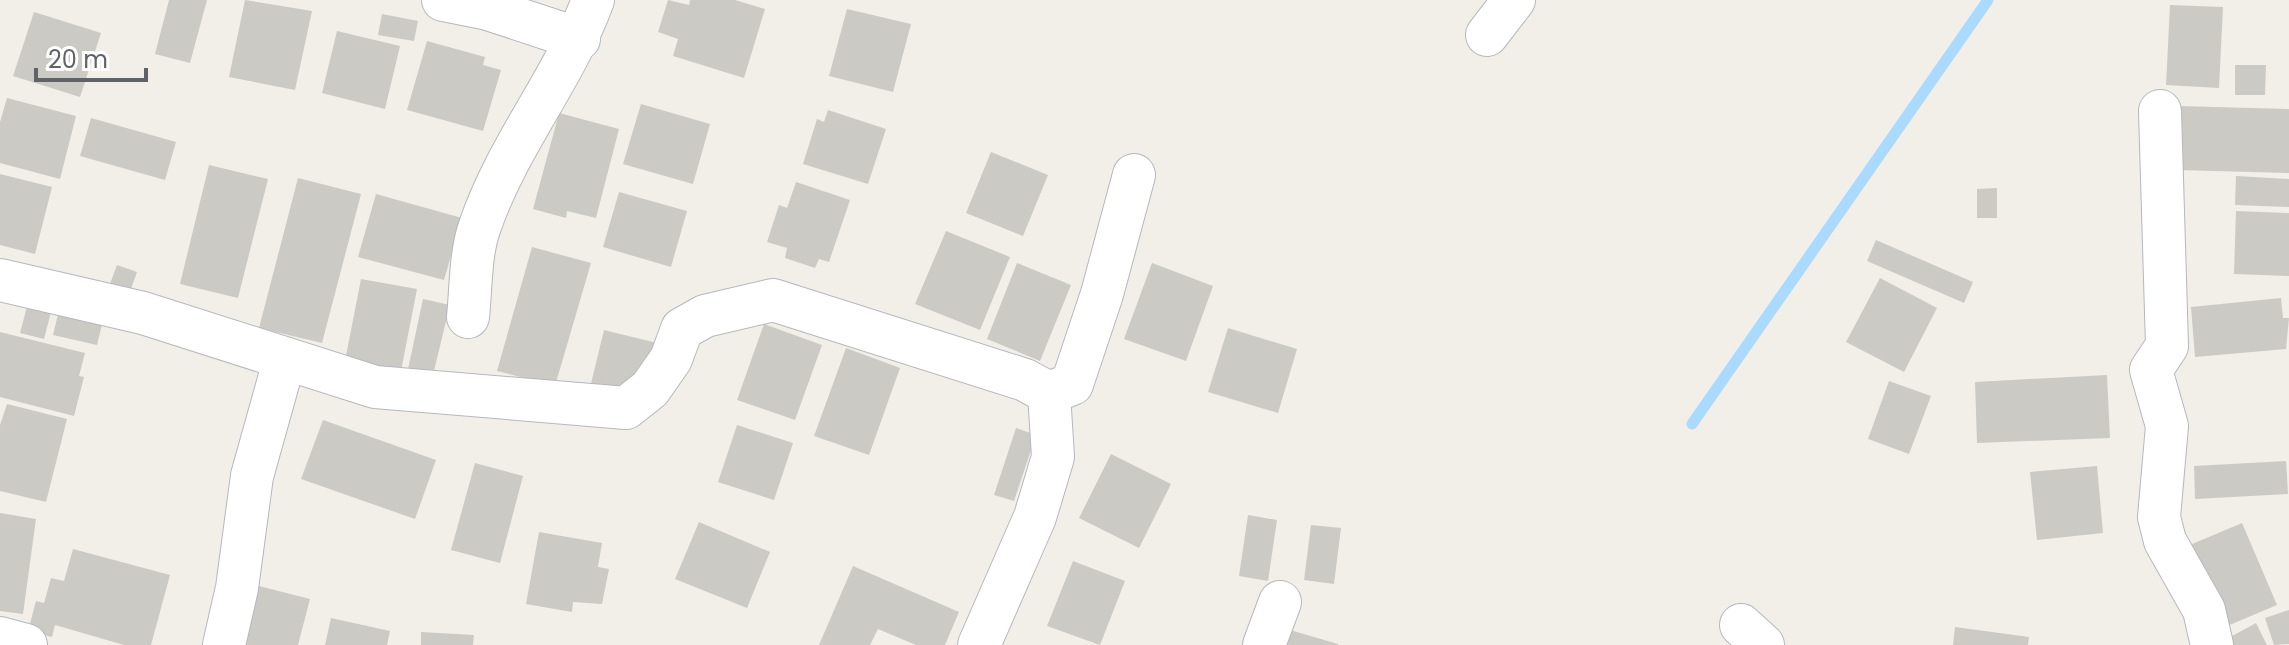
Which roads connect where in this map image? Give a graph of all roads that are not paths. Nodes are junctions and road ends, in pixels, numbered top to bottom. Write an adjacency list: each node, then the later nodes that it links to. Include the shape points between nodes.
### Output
1 (443, 0): 5 (street)
2 (593, 0): 5 (street)
3 (1514, 0): 4 (street)
4 (1487, 35)
5 (579, 39): 9 (street, via 510,160 479,228)
6 (2160, 111): 18 (street, via 2167,346 2151,370 2167,426 2159,517 2165,541 2204,610)
7 (1134, 175): 11 (street, via 1072,384)
8 (0, 280): 10 (street, via 143,313)
9 (468, 317)
10 (285, 358): 11 (street, via 375,387 626,408 650,389 671,359 682,329 705,316 773,300 1025,380); 15 (street, via 252,476)
11 (1049, 393): 16 (street, via 1053,457 1035,517)
12 (1280, 602): 17 (street)
13 (0, 638): 14 (street)
14 (26, 645)
15 (224, 645)
16 (979, 645)
17 (1264, 645)
18 (2212, 645)

